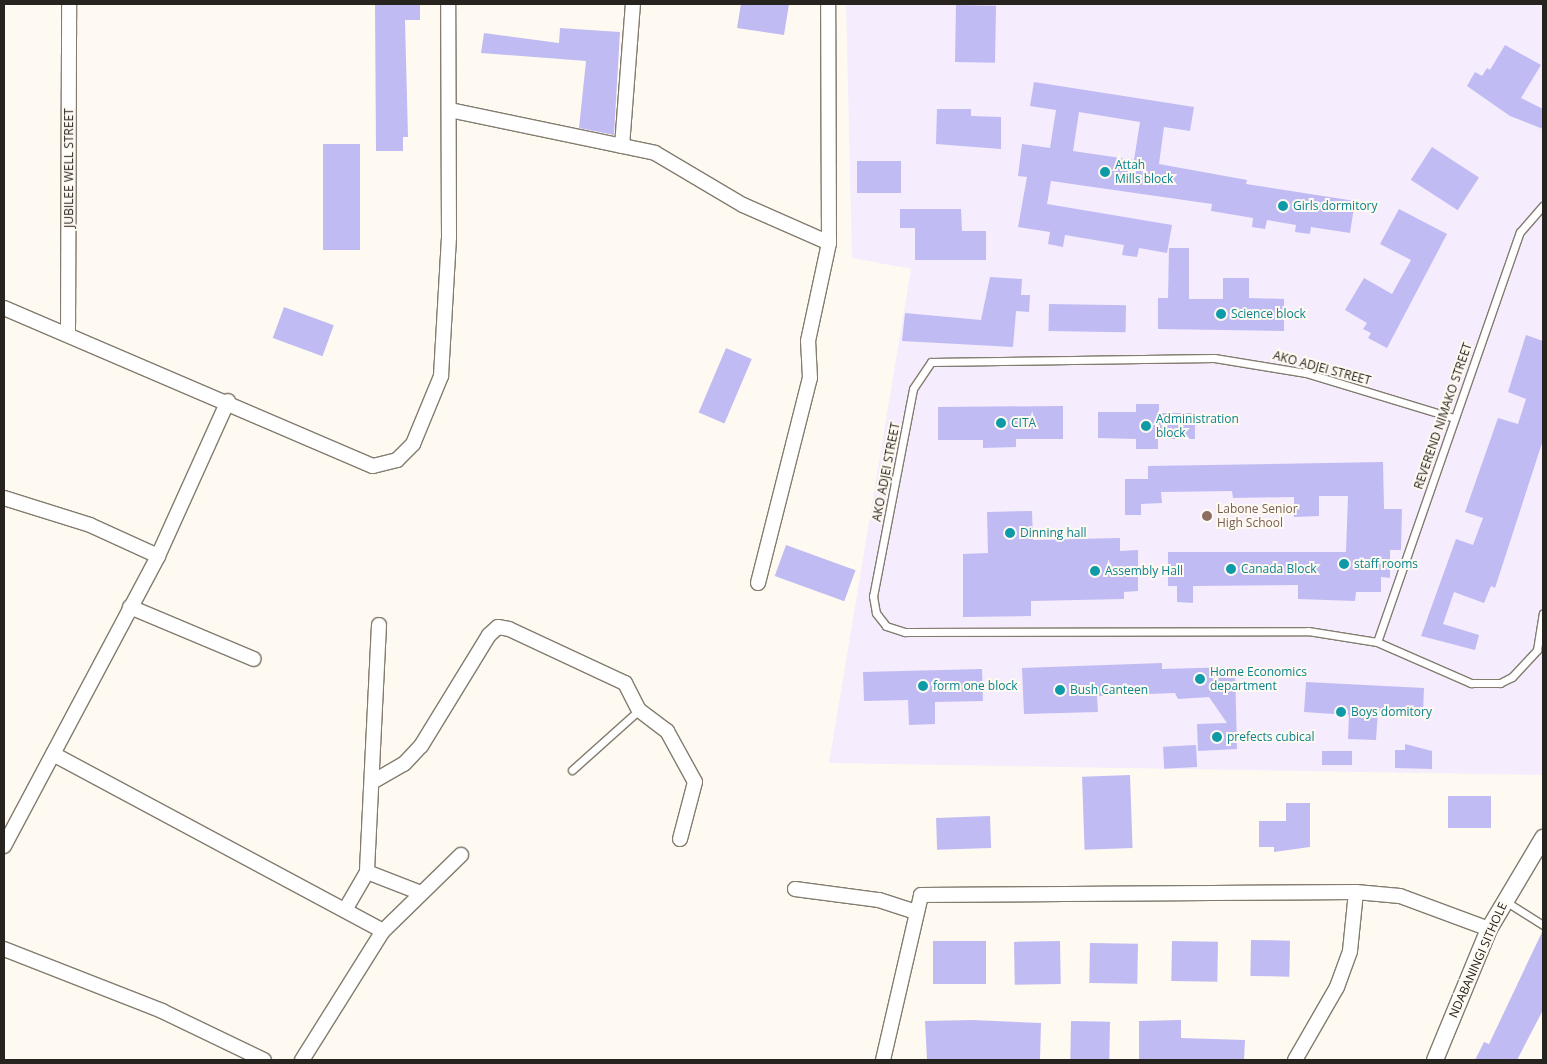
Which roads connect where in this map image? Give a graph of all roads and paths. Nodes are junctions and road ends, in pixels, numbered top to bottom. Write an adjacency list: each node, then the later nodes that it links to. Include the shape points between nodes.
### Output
1 (69, 4): 10 (street, JUBILEE WELL STREET)
2 (448, 4): 5 (street)
3 (632, 4): 6 (street)
4 (828, 4): 8 (street)
5 (450, 110): 6 (street); 11 (street, via 449,237 441,376 413,444 387,466 373,466)
6 (622, 146): 8 (street, via 654,153 743,205)
7 (1543, 206): 12 (lane, REVEREND NIMAKO STREET, via 1520,232)
8 (829, 242): 15 (street, via 808,341 810,378)
9 (4, 308): 10 (street)
10 (68, 332): 11 (street)
11 (228, 401): 14 (street)
12 (1454, 418): 19 (lane, REVEREND NIMAKO STREET); 19 (lane, AKO ADJEI STREET, via 1306,373 1214,358 946,360 931,362 913,389 873,596 876,613 886,626 905,632 1308,630)
13 (4, 498): 14 (street, via 90,525)
14 (158, 556): 16 (street)
15 (758, 583)
16 (130, 607): 20 (street); 22 (street)
17 (1543, 613): 19 (lane, AKO ADJEI STREET, via 1537,650 1512,677 1500,683 1471,683)
18 (379, 625): 24 (street)
19 (1377, 642)
20 (254, 659)
21 (639, 710): 23 (lane); 24 (street, via 624,683 498,627 421,746 404,764); 26 (street, via 667,731 692,771 694,790)
22 (52, 754): 27 (street); 34 (street)
23 (572, 770)
24 (374, 781): 29 (street)
25 (1543, 838): 33 (street, NDABANINGI SITHOLE)
26 (680, 839)
27 (4, 846)
28 (461, 855): 32 (street)
29 (367, 872): 32 (street); 34 (street)
30 (795, 889): 35 (street, via 879,900)
31 (1356, 892): 35 (street, via 929,894 921,895); 37 (street, via 1400,896); 43 (street, via 1350,951 1344,969)
32 (421, 893): 38 (street)
33 (1504, 900): 36 (lane); 37 (street, NDABANINGI SITHOLE)
34 (345, 910): 38 (street)
35 (915, 912): 42 (street)
36 (1543, 925)
37 (1490, 929): 44 (street, NDABANINGI SITHOLE)
38 (383, 931): 41 (street)
39 (4, 949): 40 (street, via 162,1011)
40 (264, 1060)
41 (302, 1060)
42 (883, 1060)
43 (1295, 1060)
44 (1435, 1060)

